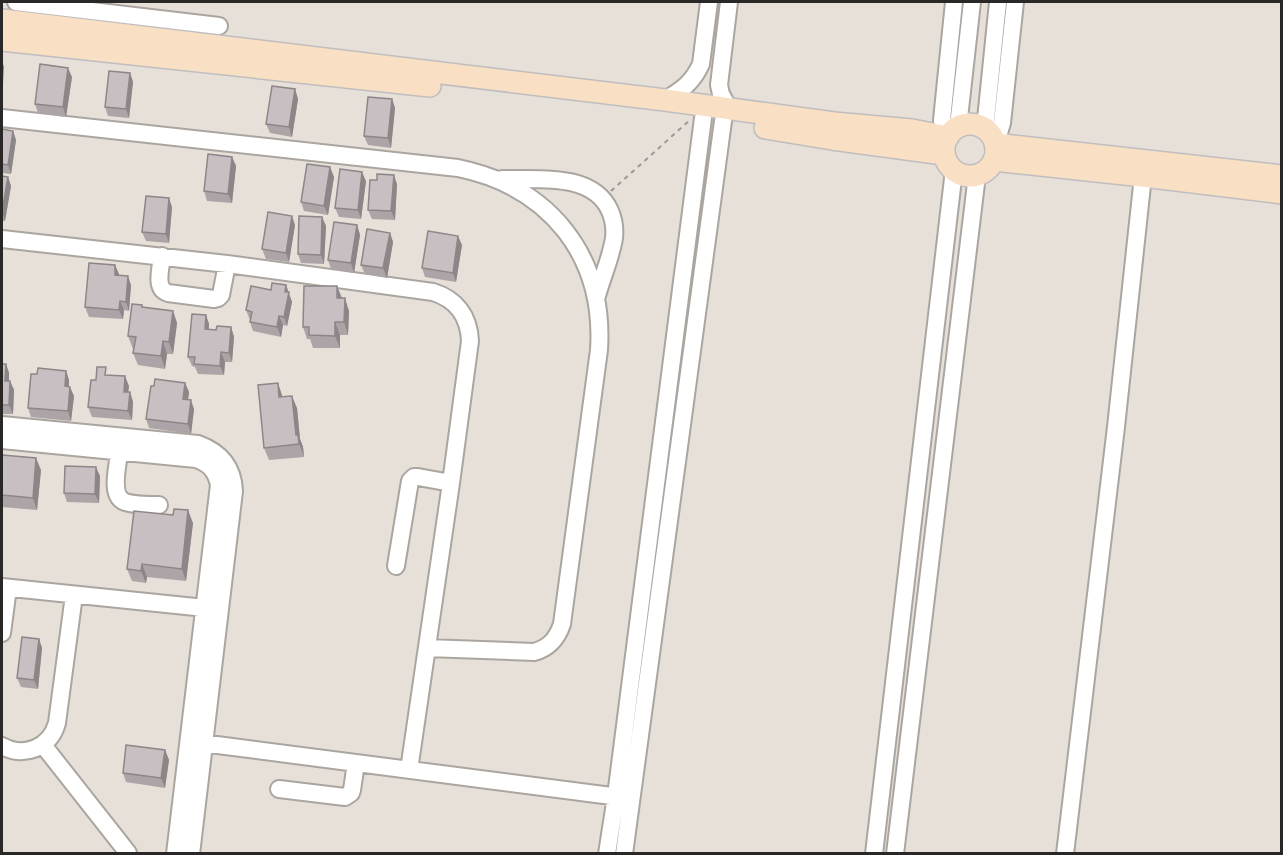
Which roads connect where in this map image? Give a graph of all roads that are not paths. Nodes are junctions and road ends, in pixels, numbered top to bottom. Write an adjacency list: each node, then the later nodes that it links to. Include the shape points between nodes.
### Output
1 (16, 2): 9 (street)
2 (709, 2): 11 (street)
3 (729, 2): 12 (street)
4 (954, 2): 18 (street, via 942,120)
5 (972, 2): 18 (street)
6 (998, 2): 17 (street)
7 (1015, 2): 17 (street, via 1002,123)
8 (2, 20): 13 (main road)
9 (219, 26)
10 (2, 40): 13 (main road)
11 (701, 64): 12 (street); 14 (street, via 691,81)
12 (720, 67): 15 (street, via 721,93)
13 (591, 97): 14 (main road); 15 (main road)
14 (665, 100): 15 (main road)
15 (712, 116): 18 (main road, via 833,131 912,130); 49 (street)
16 (2, 118): 22 (street, via 458,168)
17 (992, 144): 18 (main road, via 972,124); 19 (main road, via 987,169); 20 (main road); 21 (main road)
18 (951, 145): 19 (main road, via 965,176); 27 (street)
19 (977, 175): 28 (street)
20 (1143, 176): 23 (main road); 57 (street)
21 (1281, 176)
22 (497, 179): 29 (street, via 519,190 558,222 582,257); 29 (street, via 575,183 603,199 615,230)
23 (1281, 193)
24 (2, 239): 25 (street)
25 (162, 256): 26 (street); 26 (street, via 162,291 210,299 220,295)
26 (227, 264): 33 (street, via 433,292 456,304 468,325 470,341)
27 (943, 266): 28 (street); 44 (street)
28 (965, 269): 45 (street)
29 (596, 297): 40 (street, via 599,350 559,632 549,645 534,652)
30 (2, 425): 41 (street, via 198,444 214,451 225,462 234,491)
31 (2, 440): 32 (street)
32 (119, 453): 34 (street, via 115,490 119,497 126,502); 38 (street, via 196,459 215,472 219,485)
33 (451, 483): 35 (street, via 418,477 410,481); 40 (street)
34 (159, 505)
35 (396, 566)
36 (5, 587): 37 (street); 39 (street)
37 (74, 594): 38 (street); 42 (street, via 57,723)
38 (205, 608): 41 (street)
39 (2, 633)
40 (427, 648): 47 (street)
41 (196, 743): 46 (street); 51 (street); 52 (street)
42 (43, 745): 43 (street, via 32,750); 50 (street)
43 (2, 746)
44 (885, 760): 45 (street); 55 (street)
45 (906, 762): 56 (street)
46 (356, 763): 47 (street); 48 (street, via 348,796)
47 (409, 770): 49 (street)
48 (279, 789)
49 (623, 797): 53 (street); 54 (street)
50 (128, 854)
51 (175, 854)
52 (190, 854)
53 (606, 854)
54 (624, 854)
55 (874, 854)
56 (895, 854)
57 (1065, 854)

